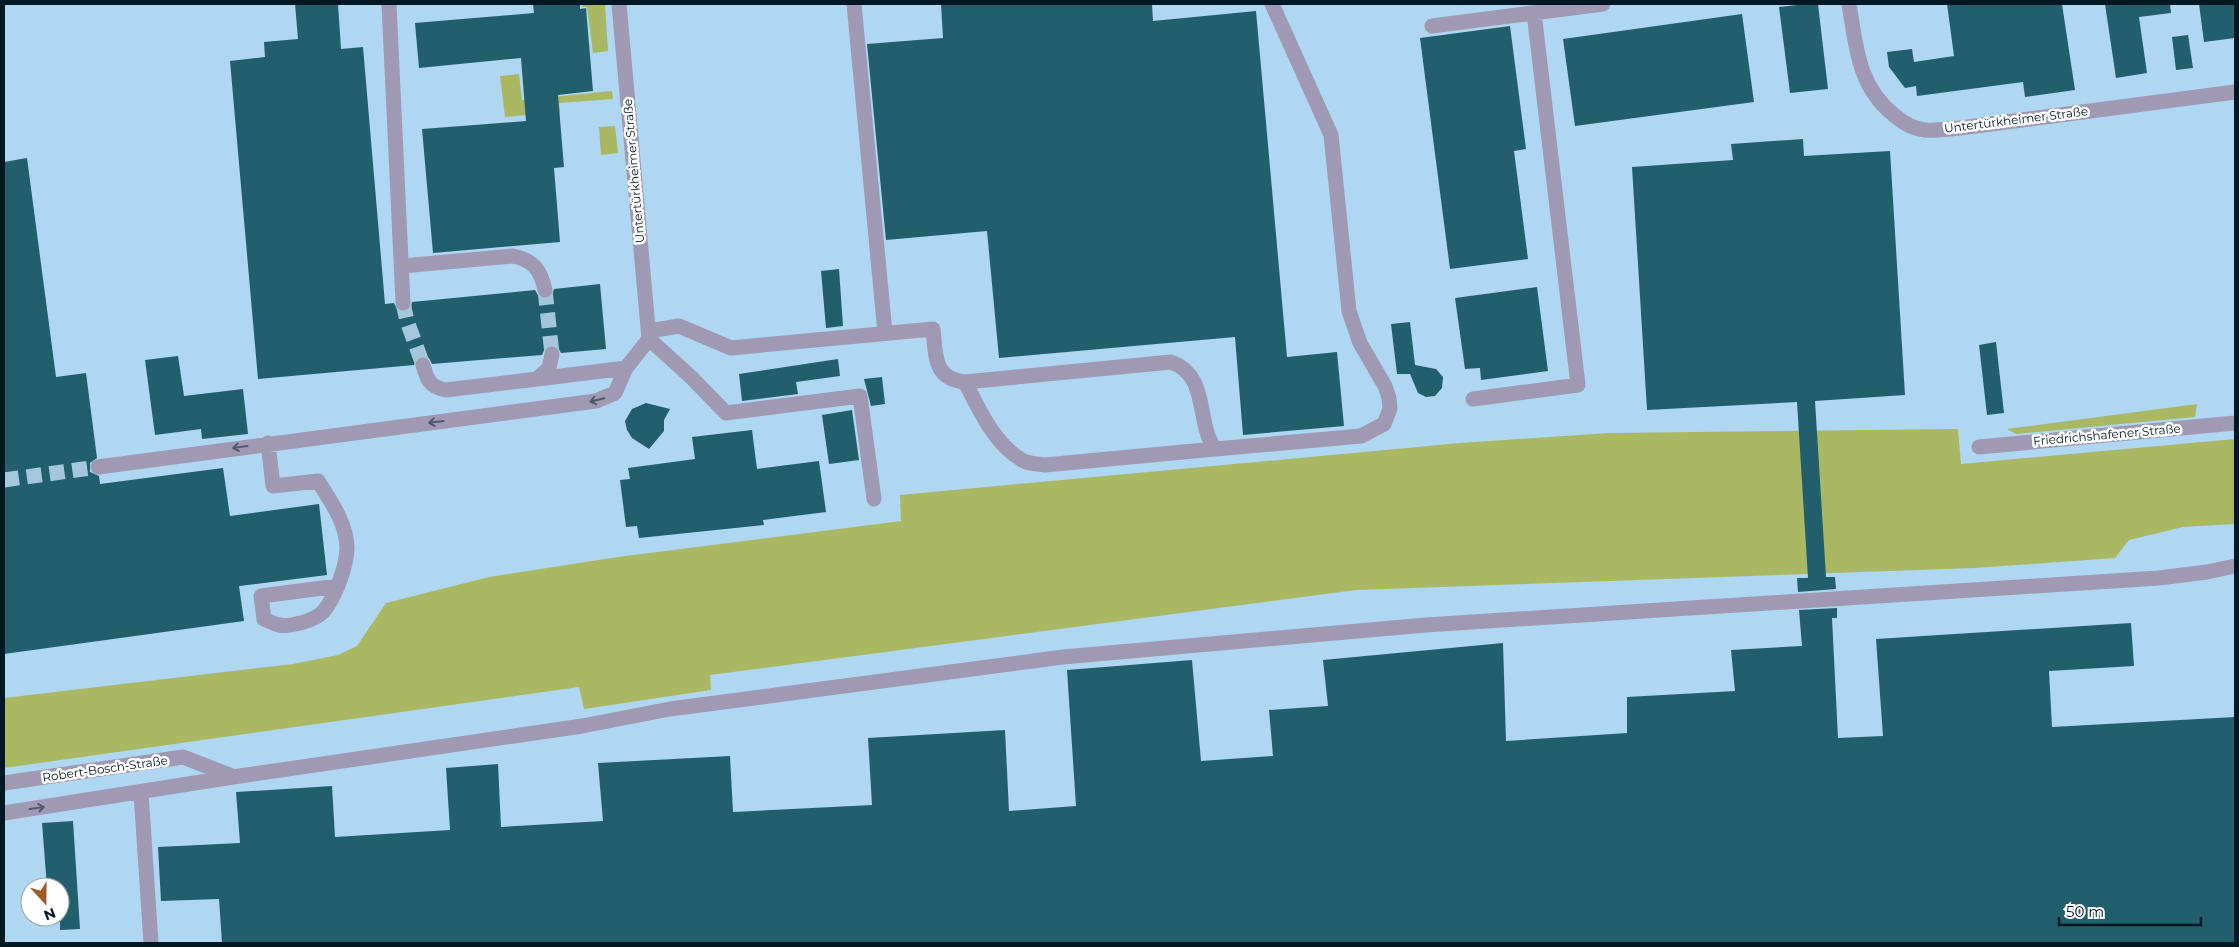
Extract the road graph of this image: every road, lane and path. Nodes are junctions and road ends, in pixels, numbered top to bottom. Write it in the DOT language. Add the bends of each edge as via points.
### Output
graph roads {
  1 [pos="388,4"];
  2 [pos="619,4"];
  3 [pos="854,4"];
  4 [pos="1272,4"];
  5 [pos="1603,4"];
  6 [pos="1849,4"];
  7 [pos="1534,12"];
  8 [pos="1432,26"];
  9 [pos="2235,92"];
  10 [pos="402,266"];
  11 [pos="544,290"];
  12 [pos="403,303"];
  13 [pos="885,333"];
  14 [pos="649,335"];
  15 [pos="552,354"];
  16 [pos="423,365"];
  17 [pos="626,368"];
  18 [pos="537,379"];
  19 [pos="966,382"];
  20 [pos="1473,399"];
  21 [pos="2235,423"];
  22 [pos="268,443"];
  23 [pos="1979,447"];
  24 [pos="1215,450"];
  25 [pos="98,467"];
  26 [pos="874,499"];
  27 [pos="2235,566"];
  28 [pos="338,586"];
  29 [pos="233,776"];
  30 [pos="4,783"];
  31 [pos="141,793"];
  32 [pos="4,813"];
  33 [pos="151,943"];
  1 -- 10 [label="street"];
  2 -- 14 [label="street, Untertürkheimer Straße"];
  3 -- 13 [label="street"];
  4 -- 24 [label="street" via="1331,135 1349,311 1360,344 1385,386 1390,409 1384,424 1361,436"];
  5 -- 7 [label="street"];
  6 -- 9 [label="street, Untertürkheimer Straße" via="1859,62 1870,91 1898,119 1925,130"];
  7 -- 8 [label="street"];
  7 -- 20 [label="street" via="1578,385"];
  10 -- 11 [label="street" via="513,256 523,258 539,269"];
  10 -- 12 [label="street"];
  13 -- 14 [label="street" via="731,348 679,326"];
  13 -- 19 [label="street" via="933,329 937,364 944,375 954,381"];
  14 -- 17 [label="street"];
  14 -- 26 [label="street" via="726,413 860,396"];
  15 -- 18 [label="street" via="549,368"];
  16 -- 18 [label="street" via="430,383 446,390"];
  17 -- 18 [label="street"];
  17 -- 22 [label="street, one-way" via="615,393 596,401"];
  19 -- 24 [label="street" via="984,419 1009,451 1023,462 1045,465"];
  19 -- 24 [label="street" via="1171,362 1191,374"];
  21 -- 23 [label="street, Friedrichshafener Straße"];
  22 -- 25 [label="street, one-way"];
  22 -- 28 [label="street" via="273,486 318,481 342,519 347,547 345,568"];
  27 -- 29 [label="street" via="2159,578 1426,626 1063,657 698,705 582,726"];
  28 -- 28 [label="street" via="261,596 264,619 280,625 303,622 322,613"];
  29 -- 30 [label="street, Robert-Bosch-Straße" via="183,758"];
  29 -- 31 [label="street"];
  32 -- 31 [label="street, one-way"];
  31 -- 33 [label="street"];
}
